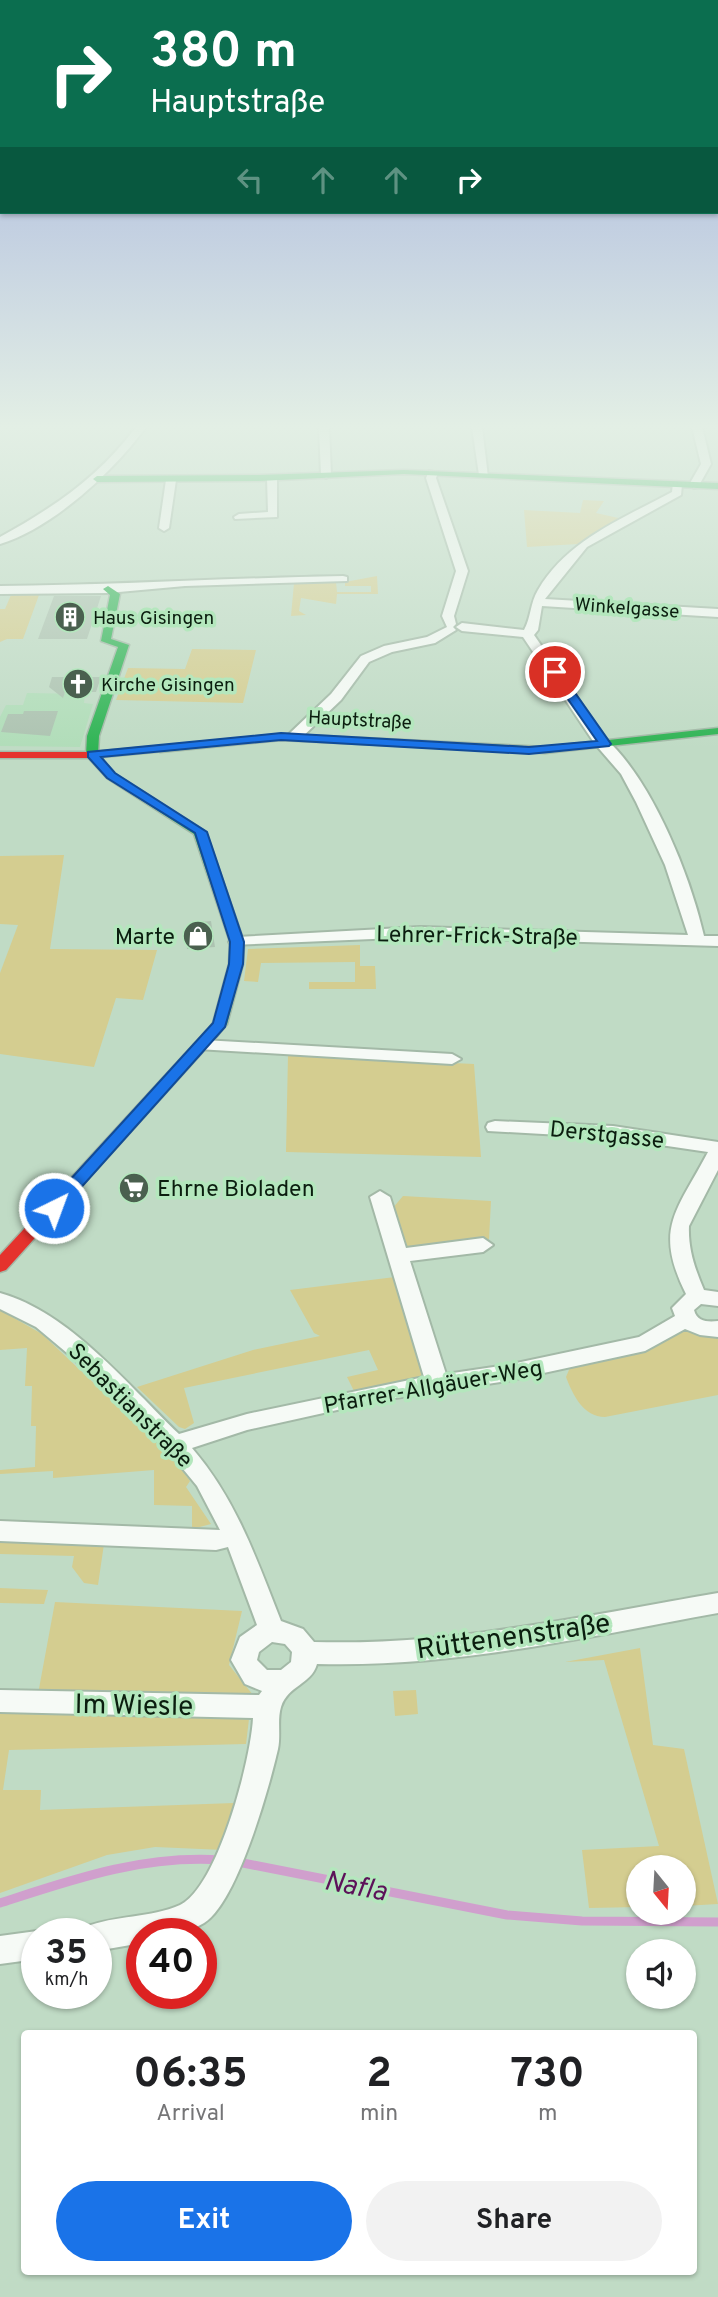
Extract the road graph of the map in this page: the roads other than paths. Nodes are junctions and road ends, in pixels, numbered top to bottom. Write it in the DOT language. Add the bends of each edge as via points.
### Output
graph roads {
  1 [pos="450,534"];
  2 [pos="603,534"];
  3 [pos="342,579"];
  4 [pos="108,589"];
  5 [pos="0,590"];
  6 [pos="537,602"];
  7 [pos="718,613"];
  8 [pos="454,627"];
  9 [pos="527,634"];
  10 [pos="718,731"];
  11 [pos="294,737"];
  12 [pos="605,744"];
  13 [pos="0,755"];
  14 [pos="93,755"];
  15 [pos="697,940"];
  16 [pos="718,941"];
  17 [pos="237,942"];
  18 [pos="203,1045"];
  19 [pos="452,1059"];
  20 [pos="495,1126"];
  21 [pos="718,1149"];
  22 [pos="380,1197"];
  23 [pos="483,1245"];
  24 [pos="399,1256"];
  25 [pos="0,1266"];
  26 [pos="707,1297"];
  27 [pos="0,1300"];
  28 [pos="686,1319"];
  29 [pos="718,1329"];
  30 [pos="437,1382"];
  31 [pos="177,1446"];
  32 [pos="0,1531"];
  33 [pos="236,1536"];
  34 [pos="718,1602"];
  35 [pos="272,1631"];
  36 [pos="306,1653"];
  37 [pos="280,1682"];
  38 [pos="0,1701"];
  39 [pos="267,1707"];
  40 [pos="112,1935"];
  41 [pos="21,1947"];
  42 [pos="0,1950"];
  1 -- 8 [label="street" via="462,571 448,616"];
  2 -- 6 [label="street" via="583,545"];
  3 -- 4 [label="street"];
  4 -- 5 [label="street"];
  4 -- 14 [label="street" via="115,594 106,641 124,645 93,736"];
  6 -- 7 [label="street, Winkelgasse"];
  6 -- 9 [label="street"];
  8 -- 9 [label="street"];
  8 -- 11 [label="street" via="431,640 369,656 336,697"];
  9 -- 12 [label="street"];
  10 -- 12 [label="street, Hauptstraße"];
  11 -- 12 [label="street, Hauptstraße" via="529,750"];
  11 -- 14 [label="street, Hauptstraße"];
  12 -- 15 [label="street" via="634,780 679,882"];
  13 -- 14 [label="street, Hauptstraße"];
  14 -- 17 [label="street" via="111,776 200,832"];
  15 -- 16 [label="street, Lehrer-Frick-Straße"];
  15 -- 17 [label="street, Lehrer-Frick-Straße" via="420,932"];
  17 -- 18 [label="street" via="226,1011"];
  18 -- 19 [label="street"];
  18 -- 25 [label="street"];
  20 -- 21 [label="street, Derstgasse" via="581,1129"];
  21 -- 26 [label="street, Derstgasse" via="679,1226 678,1238 688,1279"];
  22 -- 24 [label="street"];
  23 -- 24 [label="street"];
  24 -- 30 [label="street"];
  26 -- 28 [label="street" via="683,1308"];
  27 -- 31 [label="street, Sebastianstraße" via="44,1322"];
  28 -- 29 [label="street" via="699,1328"];
  28 -- 30 [label="street, Pfarrer-Allgäuer-Weg" via="645,1343 507,1373"];
  30 -- 31 [label="street, Pfarrer-Allgäuer-Weg" via="247,1422"];
  31 -- 33 [label="street, Sebastianstraße" via="206,1480"];
  32 -- 33 [label="street" via="216,1540"];
  33 -- 35 [label="street, Sebastianstraße"];
  34 -- 36 [label="street, Rüttenenstraße" via="422,1649"];
  35 -- 36 [label="street" via="298,1638"];
  35 -- 37 [label="street" via="248,1644 244,1660 252,1675"];
  36 -- 37 [label="street" via="303,1668"];
  37 -- 39 [label="street"];
  38 -- 39 [label="street, Im Wiesle"];
  39 -- 40 [label="street" via="265,1746 240,1833 202,1907 154,1928"];
  41 -- 42 [label="street"];
}
